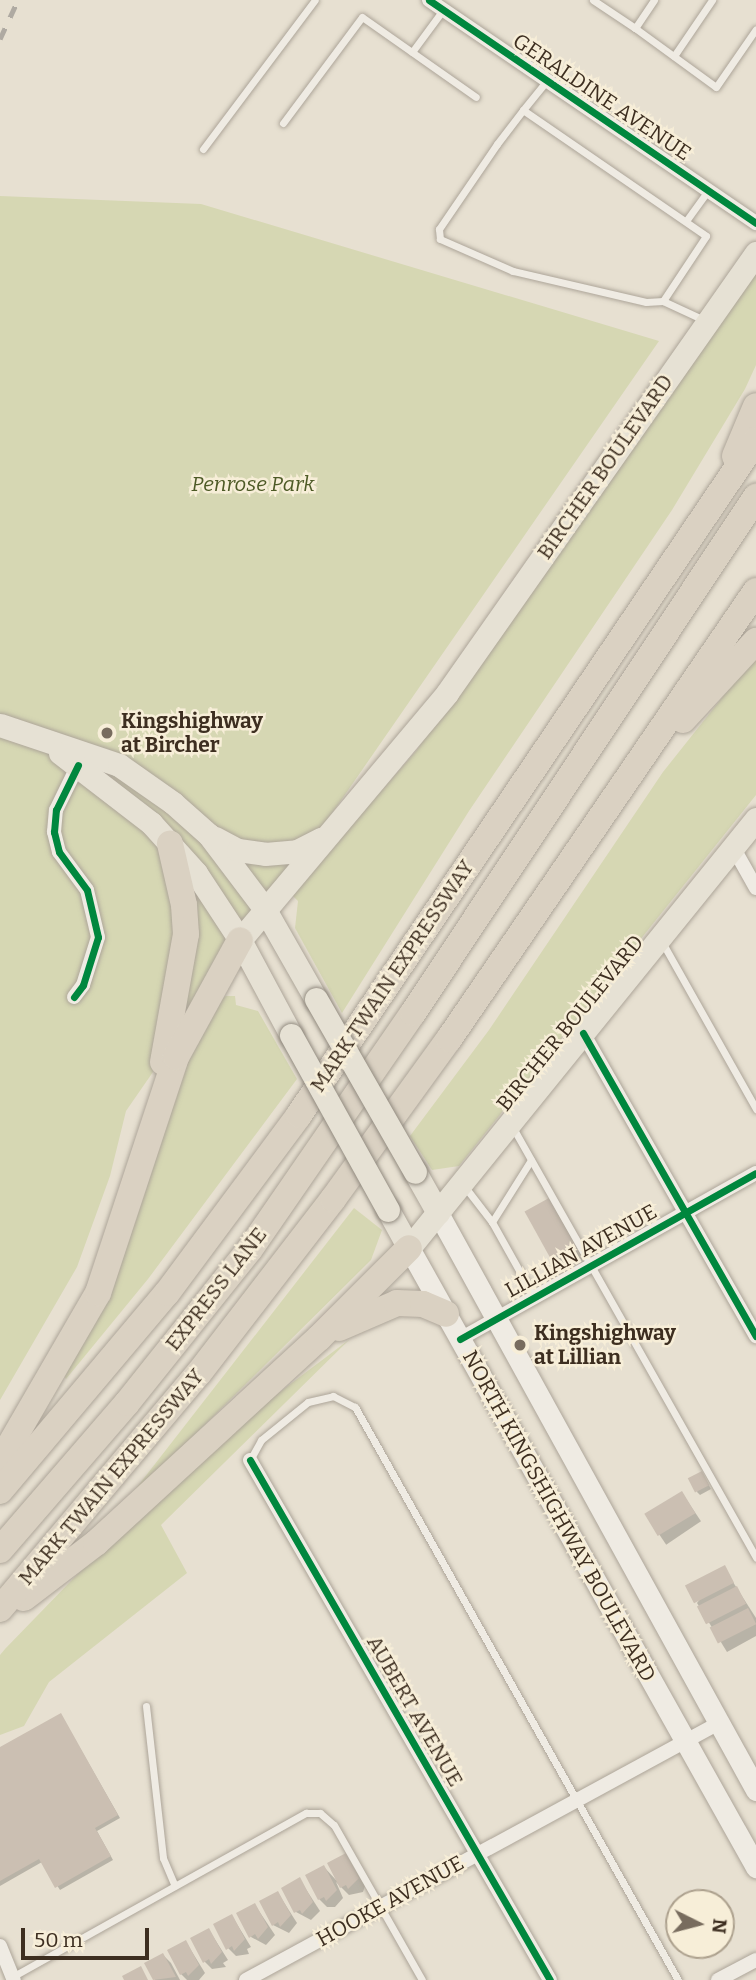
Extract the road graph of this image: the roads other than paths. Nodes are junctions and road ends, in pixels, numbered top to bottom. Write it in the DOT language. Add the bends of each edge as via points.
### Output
graph roads {
  1 [pos="315,0"];
  2 [pos="429,0"];
  3 [pos="593,0"];
  4 [pos="654,0"];
  5 [pos="712,0"];
  6 [pos="443,10"];
  7 [pos="635,28"];
  8 [pos="756,29"];
  9 [pos="412,52"];
  10 [pos="674,56"];
  11 [pos="547,80"];
  12 [pos="476,97"];
  13 [pos="523,110"];
  14 [pos="282,123"];
  15 [pos="203,149"];
  16 [pos="708,190"];
  17 [pos="686,221"];
  18 [pos="756,223"];
  19 [pos="756,253"];
  20 [pos="663,301"];
  21 [pos="706,321"];
  22 [pos="756,406"];
  23 [pos="756,440"];
  24 [pos="721,491"];
  25 [pos="756,497"];
  26 [pos="756,591"];
  27 [pos="756,641"];
  28 [pos="0,725"];
  29 [pos="37,737"];
  30 [pos="78,765"];
  31 [pos="635,768"];
  32 [pos="756,819"];
  33 [pos="209,835"];
  34 [pos="327,836"];
  35 [pos="170,844"];
  36 [pos="733,847"];
  37 [pos="756,888"];
  38 [pos="264,908"];
  39 [pos="660,938"];
  40 [pos="240,940"];
  41 [pos="74,997"];
  42 [pos="583,1033"];
  43 [pos="156,1106"];
  44 [pos="756,1109"];
  45 [pos="511,1125"];
  46 [pos="531,1160"];
  47 [pos="756,1173"];
  48 [pos="463,1183"];
  49 [pos="688,1212"];
  50 [pos="438,1213"];
  51 [pos="492,1222"];
  52 [pos="409,1248"];
  53 [pos="592,1265"];
  54 [pos="534,1297"];
  55 [pos="446,1314"];
  56 [pos="494,1320"];
  57 [pos="756,1336"];
  58 [pos="319,1338"];
  59 [pos="460,1339"];
  60 [pos="250,1460"];
  61 [pos="0,1462"];
  62 [pos="0,1491"];
  63 [pos="0,1550"];
  64 [pos="756,1558"];
  65 [pos="0,1609"];
  66 [pos="0,1616"];
  67 [pos="146,1706"];
  68 [pos="719,1723"];
  69 [pos="686,1742"];
  70 [pos="756,1790"];
  71 [pos="578,1799"];
  72 [pos="477,1853"];
  73 [pos="756,1867"];
  74 [pos="175,1886"];
  75 [pos="380,1906"];
  76 [pos="0,1946"];
  77 [pos="756,1960"];
  78 [pos="12,1979"];
  79 [pos="246,1980"];
  80 [pos="422,1980"];
  81 [pos="550,1980"];
  82 [pos="678,1980"];
  83 [pos="718,1980"];
  1 -- 15 [label="lane"];
  2 -- 6 [label="street, GERALDINE AVENUE"];
  3 -- 7 [label="lane"];
  4 -- 7 [label="lane"];
  5 -- 10 [label="lane"];
  6 -- 9 [label="lane"];
  6 -- 11 [label="street, GERALDINE AVENUE"];
  7 -- 10 [label="lane"];
  8 -- 10 [label="lane" via="716,87"];
  9 -- 12 [label="lane"];
  9 -- 14 [label="lane" via="362,17"];
  11 -- 13 [label="lane"];
  11 -- 16 [label="street, GERALDINE AVENUE"];
  13 -- 17 [label="lane"];
  13 -- 20 [label="lane" via="439,229 440,239 513,271 646,302"];
  16 -- 17 [label="lane"];
  16 -- 18 [label="street, GERALDINE AVENUE"];
  17 -- 20 [label="lane" via="706,239"];
  19 -- 21 [label="main road, BIRCHER BOULEVARD"];
  20 -- 21 [label="lane"];
  21 -- 34 [label="main road, BIRCHER BOULEVARD" via="447,693"];
  22 -- 24 [label="highway"];
  23 -- 24 [label="highway, MARK TWAIN EXPRESSWAY"];
  24 -- 62 [label="highway, MARK TWAIN EXPRESSWAY" via="263,1165 158,1303"];
  25 -- 63 [label="highway, EXPRESS LANE" via="250,1249 127,1403"];
  26 -- 31 [label="highway, MARK TWAIN EXPRESSWAY"];
  27 -- 31 [label="highway"];
  28 -- 29 [label="main road, NORTH KINGSHIGHWAY BOULEVARD"];
  29 -- 30 [label="main road, NORTH KINGSHIGHWAY BOULEVARD"];
  29 -- 33 [label="main road, NORTH KINGSHIGHWAY BOULEVARD" via="120,765"];
  30 -- 35 [label="main road, NORTH KINGSHIGHWAY BOULEVARD"];
  30 -- 41 [label="street" via="56,810 54,832 59,852 87,890 98,937 88,973"];
  31 -- 65 [label="highway, MARK TWAIN EXPRESSWAY" via="334,1199 199,1373"];
  32 -- 36 [label="main road, BIRCHER BOULEVARD"];
  33 -- 34 [label="main road" via="239,850 265,854 297,851"];
  33 -- 38 [label="main road, NORTH KINGSHIGHWAY BOULEVARD"];
  34 -- 38 [label="main road, BIRCHER BOULEVARD"];
  35 -- 40 [label="main road, NORTH KINGSHIGHWAY BOULEVARD" via="196,873"];
  35 -- 43 [label="highway" via="186,934"];
  36 -- 37 [label="street"];
  36 -- 39 [label="main road, BIRCHER BOULEVARD"];
  38 -- 40 [label="main road, BIRCHER BOULEVARD"];
  38 -- 50 [label="main road, NORTH KINGSHIGHWAY BOULEVARD, bridge"];
  39 -- 42 [label="main road, BIRCHER BOULEVARD"];
  39 -- 44 [label="lane"];
  40 -- 43 [label="highway" via="189,1028"];
  40 -- 52 [label="main road, NORTH KINGSHIGHWAY BOULEVARD, bridge"];
  42 -- 45 [label="main road, BIRCHER BOULEVARD"];
  42 -- 49 [label="street"];
  43 -- 61 [label="highway" via="98,1293"];
  45 -- 46 [label="lane"];
  45 -- 48 [label="main road, BIRCHER BOULEVARD"];
  46 -- 51 [label="lane"];
  46 -- 53 [label="lane"];
  47 -- 49 [label="street, LILLIAN AVENUE"];
  48 -- 50 [label="main road, BIRCHER BOULEVARD"];
  48 -- 51 [label="lane"];
  49 -- 53 [label="street, LILLIAN AVENUE"];
  49 -- 57 [label="street"];
  50 -- 52 [label="main road, BIRCHER BOULEVARD"];
  50 -- 56 [label="main road, NORTH KINGSHIGHWAY BOULEVARD"];
  51 -- 54 [label="lane"];
  52 -- 55 [label="main road, NORTH KINGSHIGHWAY BOULEVARD"];
  52 -- 58 [label="highway"];
  53 -- 54 [label="street, LILLIAN AVENUE"];
  53 -- 64 [label="lane"];
  54 -- 56 [label="street, LILLIAN AVENUE"];
  55 -- 58 [label="highway" via="424,1304 397,1303"];
  55 -- 59 [label="main road, NORTH KINGSHIGHWAY BOULEVARD"];
  56 -- 59 [label="street, LILLIAN AVENUE"];
  56 -- 68 [label="main road, NORTH KINGSHIGHWAY BOULEVARD"];
  58 -- 66 [label="highway" via="96,1543"];
  59 -- 69 [label="main road, NORTH KINGSHIGHWAY BOULEVARD"];
  60 -- 71 [label="lane" via="261,1440 308,1402 332,1396 355,1407"];
  60 -- 72 [label="street, AUBERT AVENUE"];
  67 -- 74 [label="lane" via="163,1858"];
  68 -- 69 [label="street, HOOKE AVENUE"];
  68 -- 70 [label="main road, NORTH KINGSHIGHWAY BOULEVARD"];
  69 -- 71 [label="street, HOOKE AVENUE"];
  69 -- 73 [label="main road, NORTH KINGSHIGHWAY BOULEVARD"];
  71 -- 72 [label="street, HOOKE AVENUE"];
  71 -- 82 [label="lane"];
  72 -- 75 [label="street, HOOKE AVENUE"];
  72 -- 81 [label="street, AUBERT AVENUE"];
  74 -- 75 [label="lane" via="306,1813 320,1813 334,1825"];
  74 -- 78 [label="lane"];
  75 -- 79 [label="street, HOOKE AVENUE"];
  75 -- 80 [label="lane"];
  76 -- 78 [label="street"];
  77 -- 83 [label="street"];
}
